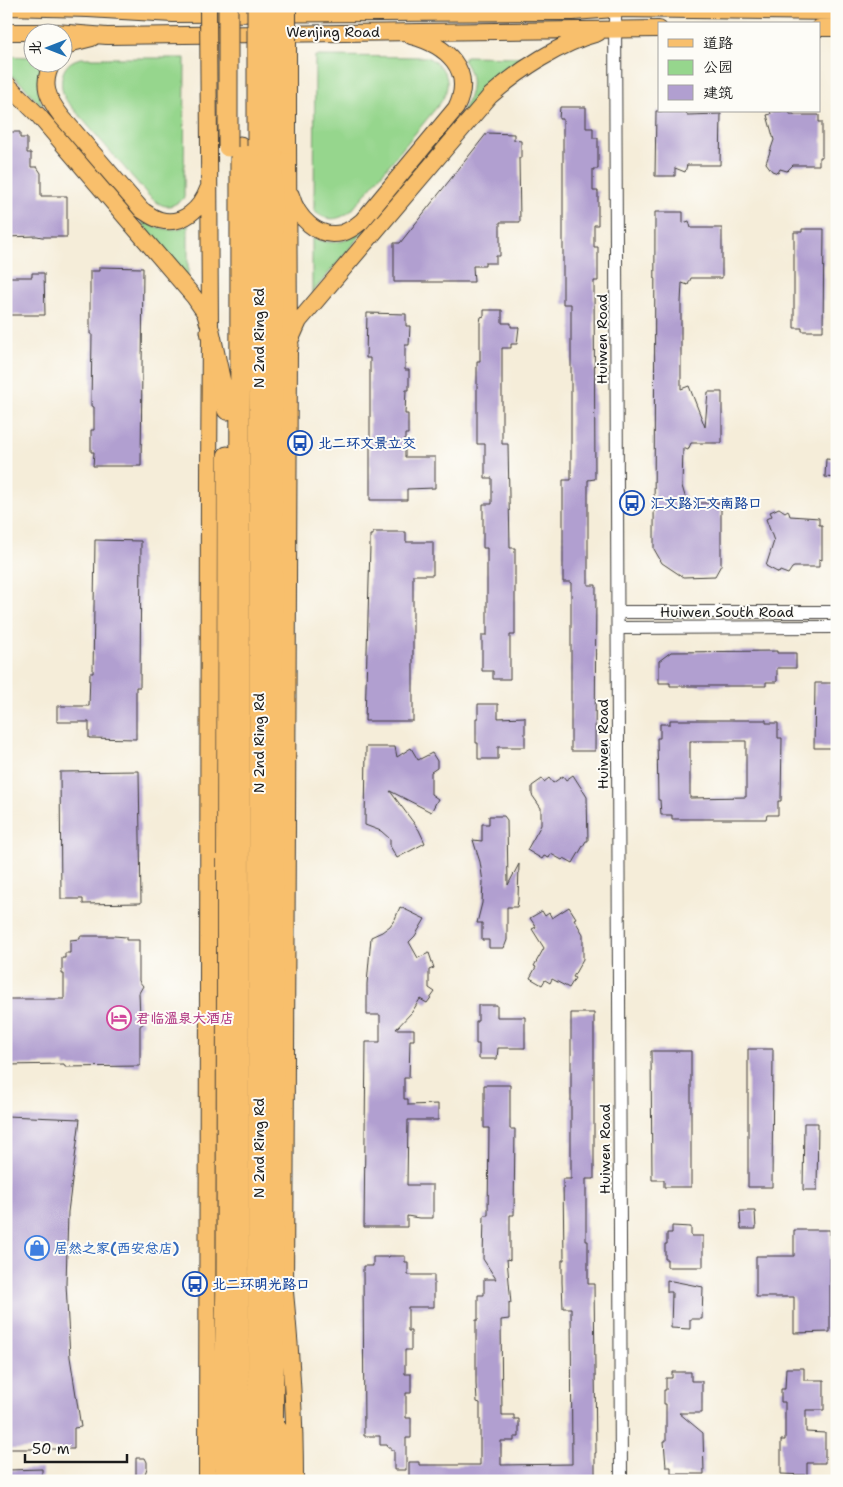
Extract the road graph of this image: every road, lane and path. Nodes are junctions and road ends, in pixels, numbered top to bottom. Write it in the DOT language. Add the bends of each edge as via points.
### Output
graph roads {
  1 [pos="126,6"];
  2 [pos="208,6"];
  3 [pos="228,6"];
  4 [pos="240,6"];
  5 [pos="258,6"];
  6 [pos="273,6"];
  7 [pos="288,6"];
  8 [pos="360,6"];
  9 [pos="418,6"];
  10 [pos="6,7"];
  11 [pos="90,8"];
  12 [pos="585,8"];
  13 [pos="615,8"];
  14 [pos="837,12"];
  15 [pos="384,13"];
  16 [pos="820,28"];
  17 [pos="837,28"];
  18 [pos="614,29"];
  19 [pos="658,29"];
  20 [pos="6,32"];
  21 [pos="378,32"];
  22 [pos="107,36"];
  23 [pos="72,43"];
  24 [pos="48,72"];
  25 [pos="6,82"];
  26 [pos="257,146"];
  27 [pos="287,174"];
  28 [pos="209,182"];
  29 [pos="210,331"];
  30 [pos="288,345"];
  31 [pos="272,404"];
  32 [pos="227,410"];
  33 [pos="618,612"];
  34 [pos="837,612"];
  35 [pos="837,627"];
  36 [pos="618,628"];
  37 [pos="273,715"];
  38 [pos="259,799"];
  39 [pos="240,894"];
  40 [pos="226,951"];
  41 [pos="226,996"];
  42 [pos="240,1054"];
  43 [pos="259,1057"];
  44 [pos="273,1124"];
  45 [pos="274,1360"];
  46 [pos="223,1427"];
  47 [pos="207,1481"];
  48 [pos="216,1481"];
  49 [pos="225,1481"];
  50 [pos="238,1481"];
  51 [pos="258,1481"];
  52 [pos="273,1481"];
  53 [pos="294,1481"];
  54 [pos="621,1481"];
  1 -- 11 [label="main road"];
  2 -- 28 [label="main road, bridge"];
  3 -- 26 [label="highway, bridge"];
  4 -- 26 [label="highway, N 2nd Ring Rd"];
  5 -- 26 [label="highway, N 2nd Ring Rd, bridge"];
  6 -- 26 [label="highway, bridge"];
  7 -- 26 [label="main road, bridge"];
  8 -- 15 [label="main road"];
  9 -- 15 [label="main road"];
  10 -- 11 [label="main road, Wenjing Road"];
  11 -- 15 [label="main road, Wenjing Road" via="173,14"];
  12 -- 13 [label="main road, Wenjing Road"];
  12 -- 15 [label="main road, Wenjing Road"];
  13 -- 14 [label="main road, Wenjing Road"];
  13 -- 18 [label="street, Huiwen Road"];
  16 -- 17 [label="main road"];
  18 -- 19 [label="main road, Wenjing Road"];
  18 -- 21 [label="main road, Wenjing Road"];
  18 -- 30 [label="main road" via="592,34 555,51 511,78 490,96 299,321"];
  18 -- 33 [label="street, Huiwen Road"];
  20 -- 22 [label="main road, Wenjing Road"];
  21 -- 22 [label="main road, Wenjing Road"];
  21 -- 27 [label="main road" via="403,34 433,43 443,50 459,69 463,88 456,108 362,221 343,233 316,230 304,220 292,200"];
  22 -- 23 [label="main road"];
  24 -- 28 [label="main road" via="46,84 50,100 142,210 159,220 182,219 201,203"];
  25 -- 29 [label="main road" via="194,298"];
  26 -- 27 [label="main road"];
  26 -- 31 [label="highway"];
  26 -- 32 [label="highway"];
  26 -- 38 [label="highway, N 2nd Ring Rd"];
  26 -- 39 [label="highway, N 2nd Ring Rd"];
  27 -- 30 [label="main road"];
  28 -- 29 [label="main road"];
  29 -- 32 [label="highway"];
  29 -- 47 [label="main road"];
  30 -- 31 [label="highway"];
  30 -- 53 [label="main road" via="285,1292 293,1383"];
  31 -- 37 [label="highway"];
  32 -- 40 [label="highway"];
  33 -- 34 [label="street, Huiwen South Road"];
  33 -- 36 [label="street, Huiwen Road"];
  35 -- 36 [label="street, Huiwen South Road"];
  36 -- 54 [label="street, Huiwen Road"];
  37 -- 38 [label="highway"];
  37 -- 44 [label="highway"];
  38 -- 43 [label="highway, N 2nd Ring Rd"];
  39 -- 40 [label="highway"];
  39 -- 42 [label="highway, N 2nd Ring Rd"];
  40 -- 41 [label="highway"];
  41 -- 42 [label="highway"];
  41 -- 46 [label="highway"];
  42 -- 50 [label="highway, N 2nd Ring Rd"];
  43 -- 44 [label="highway"];
  43 -- 51 [label="highway, N 2nd Ring Rd"];
  44 -- 45 [label="highway"];
  45 -- 52 [label="highway"];
  45 -- 53 [label="highway" via="278,1428"];
  46 -- 48 [label="highway"];
  46 -- 49 [label="highway"];
}
